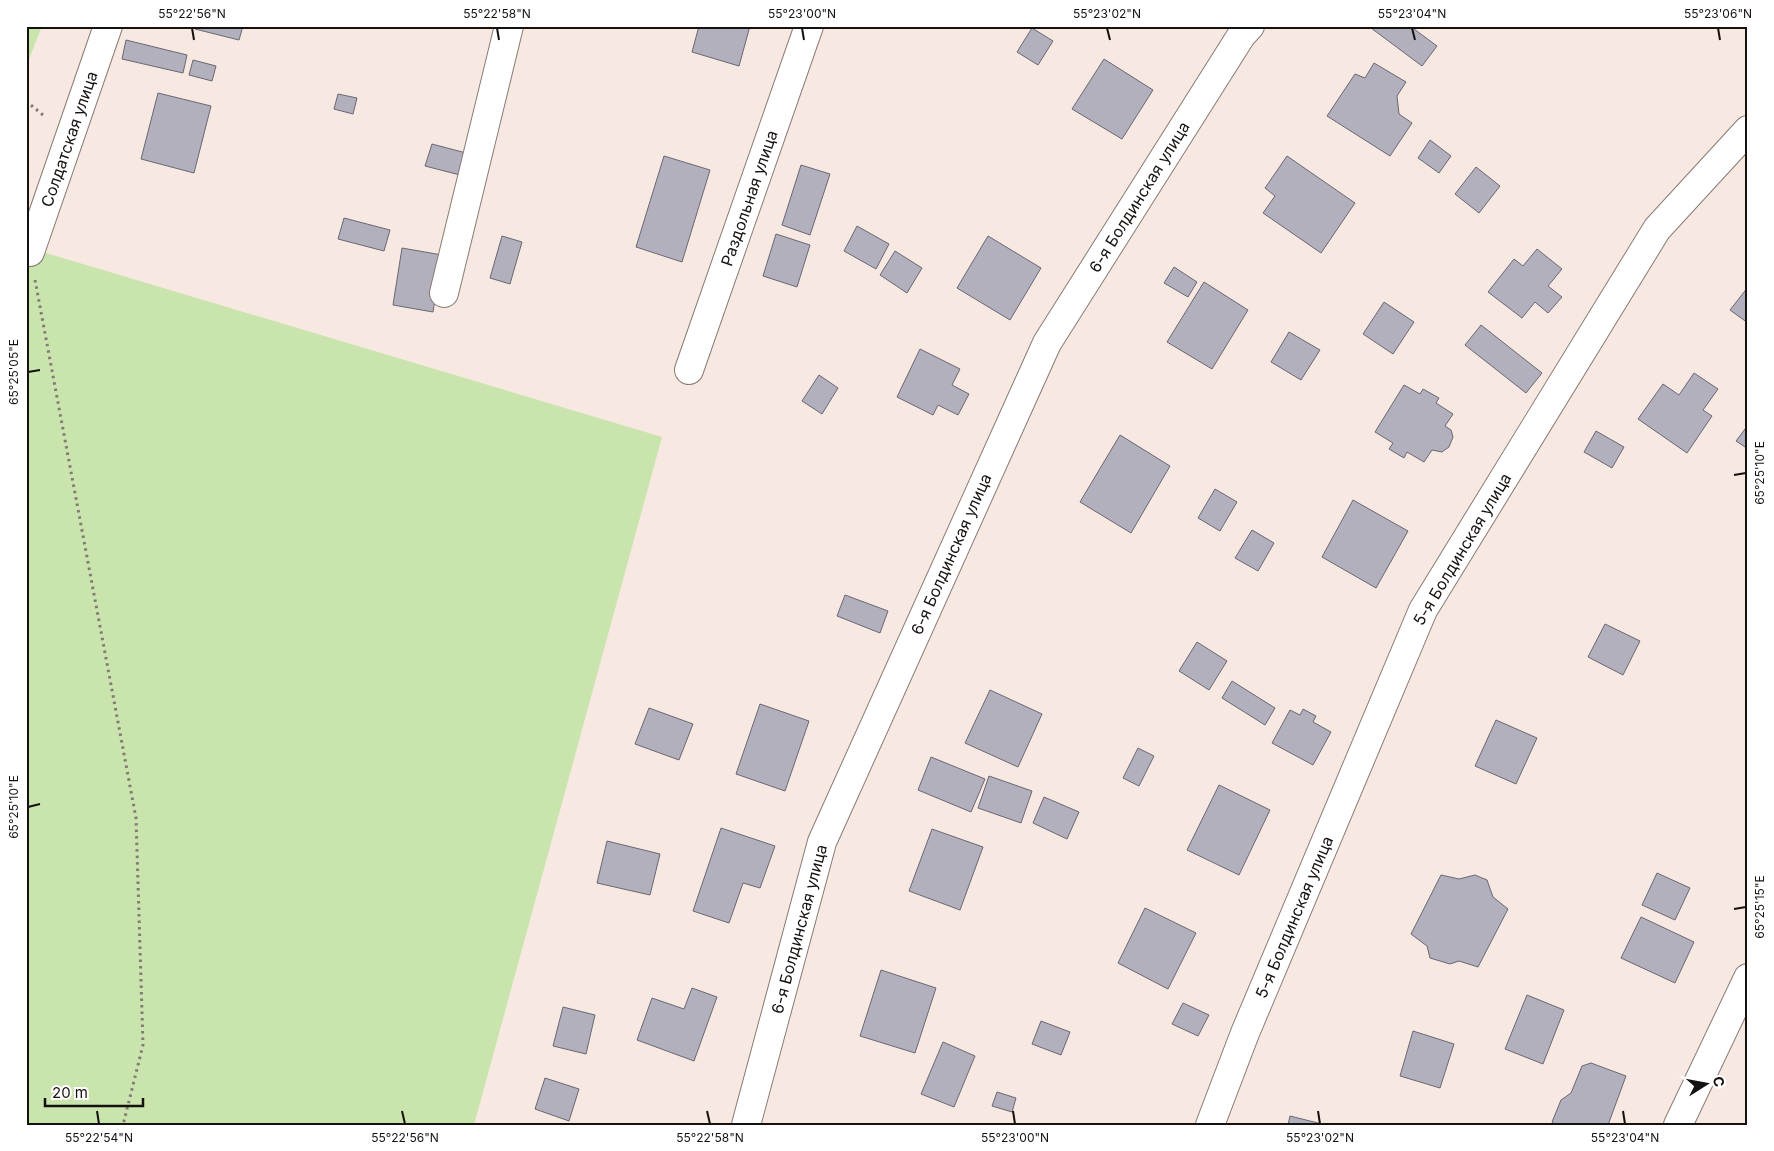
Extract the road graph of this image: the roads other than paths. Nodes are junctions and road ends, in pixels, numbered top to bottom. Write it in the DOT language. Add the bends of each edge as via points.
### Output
graph roads {
  1 [pos="108,26"];
  2 [pos="509,26"];
  3 [pos="808,26"];
  4 [pos="1250,26"];
  5 [pos="1748,130"];
  6 [pos="30,252"];
  7 [pos="444,293"];
  8 [pos="689,370"];
  9 [pos="1748,978"];
  10 [pos="746,1125"];
  11 [pos="1210,1125"];
  12 [pos="1678,1125"];
  1 -- 6 [label="street, Солдатская улица"];
  2 -- 7 [label="street"];
  3 -- 8 [label="street, Раздольная улица"];
  4 -- 10 [label="street, 6-я Болдинская улица" via="1046,342 822,842"];
  5 -- 11 [label="street, 5-я Болдинская улица" via="1657,228 1423,610 1245,1033"];
  9 -- 12 [label="street"];
}
